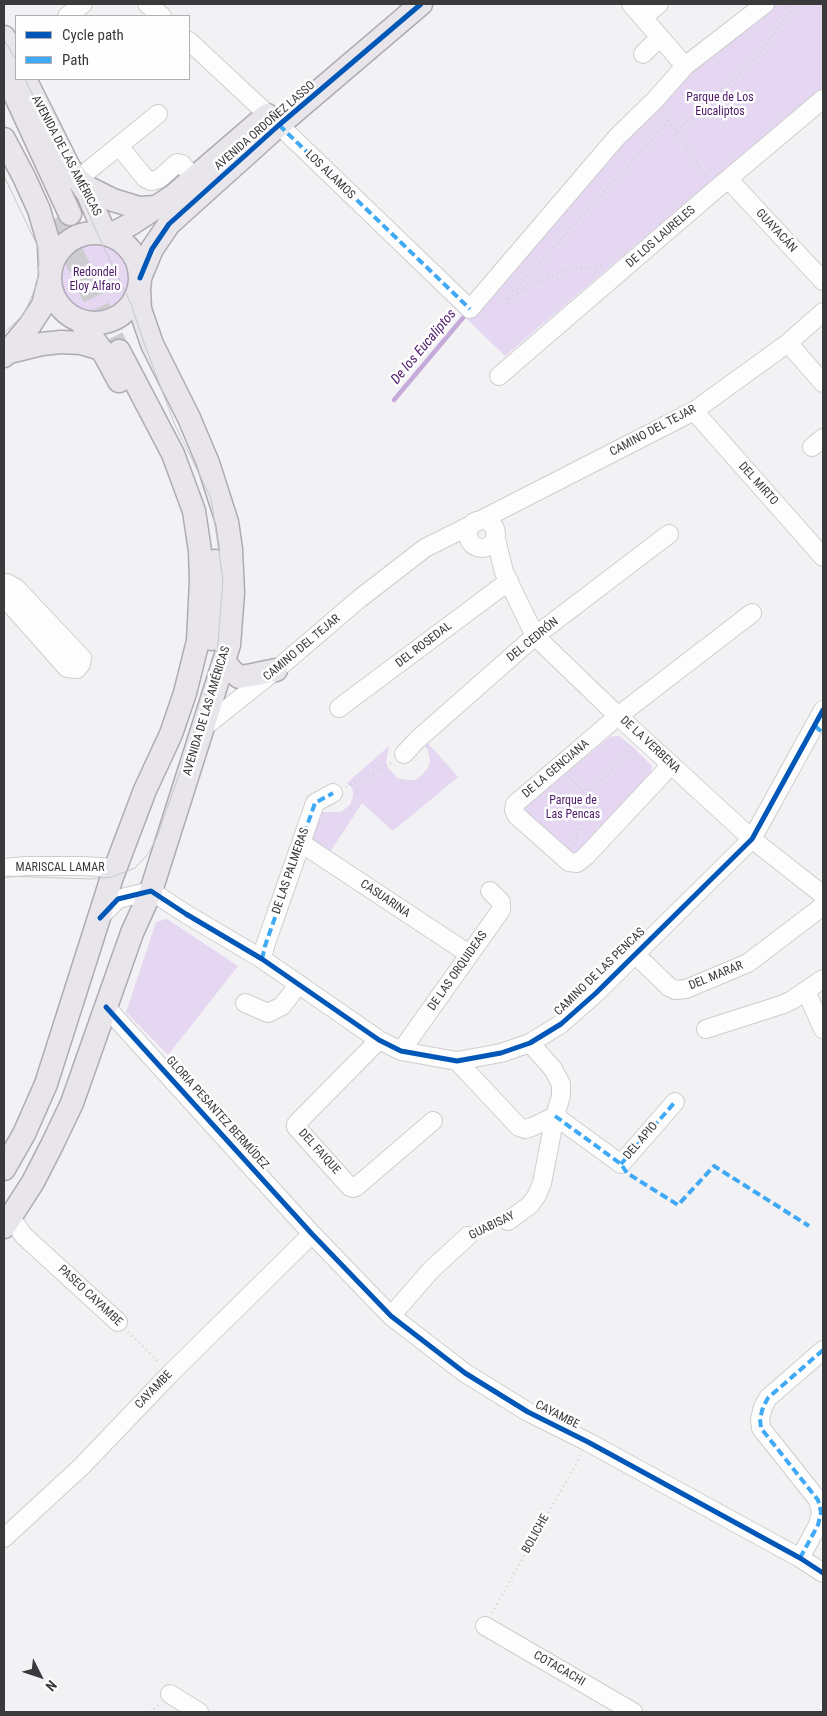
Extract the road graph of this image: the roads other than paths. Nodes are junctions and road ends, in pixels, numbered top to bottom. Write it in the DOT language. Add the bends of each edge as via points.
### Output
graph roads {
  1 [pos="83,4"];
  2 [pos="397,4"];
  3 [pos="421,4"];
  4 [pos="659,4"];
  5 [pos="765,4"];
  6 [pos="637,10"];
  7 [pos="68,15"];
  8 [pos="660,37"];
  9 [pos="190,43"];
  10 [pos="643,54"];
  11 [pos="11,56"];
  12 [pos="685,66"];
  13 [pos="15,68"];
  14 [pos="19,80"];
  15 [pos="26,80"];
  16 [pos="823,99"];
  17 [pos="4,109"];
  18 [pos="158,114"];
  19 [pos="273,120"];
  20 [pos="4,139"];
  21 [pos="119,146"];
  22 [pos="73,173"];
  23 [pos="199,184"];
  24 [pos="722,185"];
  25 [pos="156,207"];
  26 [pos="107,235"];
  27 [pos="50,275"];
  28 [pos="823,282"];
  29 [pos="139,283"];
  30 [pos="823,312"];
  31 [pos="80,321"];
  32 [pos="788,344"];
  33 [pos="118,348"];
  34 [pos="6,354"];
  35 [pos="499,376"];
  36 [pos="823,383"];
  37 [pos="694,411"];
  38 [pos="521,499"];
  39 [pos="475,523"];
  40 [pos="495,533"];
  41 [pos="669,534"];
  42 [pos="476,547"];
  43 [pos="424,548"];
  44 [pos="823,557"];
  45 [pos="506,576"];
  46 [pos="4,583"];
  47 [pos="4,597"];
  48 [pos="752,613"];
  49 [pos="534,636"];
  50 [pos="224,661"];
  51 [pos="276,670"];
  52 [pos="339,708"];
  53 [pos="823,710"];
  54 [pos="618,716"];
  55 [pos="203,728"];
  56 [pos="819,730"];
  57 [pos="404,754"];
  58 [pos="671,764"];
  59 [pos="333,793"];
  60 [pos="752,839"];
  61 [pos="301,843"];
  62 [pos="4,868"];
  63 [pos="116,868"];
  64 [pos="490,891"];
  65 [pos="144,893"];
  66 [pos="823,895"];
  67 [pos="823,906"];
  68 [pos="100,918"];
  69 [pos="634,953"];
  70 [pos="469,954"];
  71 [pos="262,959"];
  72 [pos="823,979"];
  73 [pos="299,984"];
  74 [pos="806,991"];
  75 [pos="246,1003"];
  76 [pos="106,1006"];
  77 [pos="706,1029"];
  78 [pos="823,1029"];
  79 [pos="380,1040"];
  80 [pos="530,1043"];
  81 [pos="401,1051"];
  82 [pos="457,1061"];
  83 [pos="675,1102"];
  84 [pos="555,1116"];
  85 [pos="433,1122"];
  86 [pos="4,1169"];
  87 [pos="508,1221"];
  88 [pos="7,1223"];
  89 [pos="312,1234"];
  90 [pos="468,1236"];
  91 [pos="391,1316"];
  92 [pos="118,1322"];
  93 [pos="823,1350"];
  94 [pos="4,1538"];
  95 [pos="800,1558"];
  96 [pos="823,1573"];
  97 [pos="485,1626"];
  98 [pos="170,1694"];
  99 [pos="199,1712"];
  100 [pos="633,1712"];
  1 -- 7 [label="street"];
  2 -- 19 [label="main road, AVENIDA ORDOÑEZ LASSO"];
  3 -- 19 [label="main road, AVENIDA ORDOÑEZ LASSO"];
  4 -- 6 [label="street"];
  5 -- 12 [label="street"];
  6 -- 8 [label="street"];
  8 -- 10 [label="street"];
  8 -- 12 [label="street"];
  9 -- 19 [label="street, LOS ALAMOS"];
  11 -- 13 [label="main road, AVENIDA DE LAS AMÉRICAS"];
  12 -- 19 [label="street, LOS ALAMOS" via="617,138 470,309"];
  14 -- 17 [label="main road, AVENIDA DE LAS AMÉRICAS" via="63,216"];
  15 -- 22 [label="main road, AVENIDA DE LAS AMÉRICAS"];
  16 -- 24 [label="street, DE LOS LAURELES"];
  18 -- 21 [label="street"];
  19 -- 23 [label="main road, AVENIDA ORDOÑEZ LASSO"];
  20 -- 27 [label="main road" via="39,210 49,244"];
  21 -- 22 [label="street"];
  21 -- 23 [label="street" via="145,178 159,179 177,162"];
  22 -- 25 [label="main road" via="87,187 113,200 139,208"];
  22 -- 26 [label="main road, AVENIDA DE LAS AMÉRICAS" via="88,194"];
  23 -- 25 [label="main road, AVENIDA ORDOÑEZ LASSO"];
  23 -- 29 [label="main road, AVENIDA ORDOÑEZ LASSO" via="152,249"];
  24 -- 28 [label="street, GUAYACÁN"];
  24 -- 35 [label="street, DE LOS LAURELES"];
  25 -- 26 [label="main road, AVENIDA ORDOÑEZ LASSO"];
  26 -- 27 [label="main road" via="78,236 70,241 57,253"];
  26 -- 29 [label="main road" via="132,252 139,268"];
  27 -- 31 [label="main road" via="52,294 58,305"];
  27 -- 34 [label="main road" via="43,305"];
  29 -- 31 [label="main road" via="129,308 114,320 98,324"];
  29 -- 50 [label="main road, AVENIDA DE LAS AMÉRICAS" via="140,309 152,344 208,463 227,522 234,593 229,645"];
  30 -- 32 [label="street, CAMINO DEL TEJAR"];
  31 -- 33 [label="main road, AVENIDA DE LAS AMÉRICAS"];
  31 -- 34 [label="main road"];
  32 -- 36 [label="street"];
  32 -- 37 [label="street, CAMINO DEL TEJAR"];
  33 -- 34 [label="main road" via="61,342"];
  33 -- 63 [label="main road, AVENIDA DE LAS AMÉRICAS" via="173,454 194,511 201,581 198,641 185,693"];
  33 -- 65 [label="main road, AVENIDA DE LAS AMÉRICAS" via="183,451 206,503 215,562 212,638 196,710 148,854 148,887"];
  37 -- 38 [label="street, CAMINO DEL TEJAR"];
  37 -- 44 [label="street, DEL MIRTO"];
  38 -- 39 [label="street, CAMINO DEL TEJAR"];
  38 -- 40 [label="street, CAMINO DEL TEJAR"];
  39 -- 40 [label="street" via="481,520 490,523"];
  39 -- 42 [label="street" via="468,531 468,539"];
  39 -- 43 [label="street, CAMINO DEL TEJAR"];
  40 -- 42 [label="street" via="489,546"];
  40 -- 45 [label="street, DE LA VERBENA"];
  41 -- 49 [label="street, DEL CEDRÓN"];
  42 -- 43 [label="street"];
  42 -- 45 [label="street, DE LA VERBENA"];
  43 -- 51 [label="street, CAMINO DEL TEJAR"];
  45 -- 49 [label="street, DE LA VERBENA"];
  45 -- 52 [label="street, DEL ROSEDAL"];
  46 -- 47 [label="street" via="16,588 82,658 77,669 67,668"];
  48 -- 54 [label="street, DE LA GENCIANA"];
  49 -- 54 [label="street, DE LA VERBENA"];
  49 -- 57 [label="street, DEL CEDRÓN"];
  50 -- 51 [label="main road" via="239,676"];
  50 -- 55 [label="main road, AVENIDA DE LAS AMÉRICAS"];
  51 -- 55 [label="street, CAMINO DEL TEJAR"];
  53 -- 56 [label="street, CAMINO DE LAS PENCAS"];
  54 -- 58 [label="street, DE LA VERBENA"];
  54 -- 58 [label="street, DE LA GENCIANA" via="515,804 518,816 569,862 577,863"];
  55 -- 65 [label="main road, AVENIDA DE LAS AMÉRICAS"];
  56 -- 60 [label="street, CAMINO DE LAS PENCAS"];
  58 -- 60 [label="street, DE LA VERBENA"];
  59 -- 61 [label="street, DE LAS PALMERAS" via="315,803"];
  60 -- 66 [label="street, DE LA VERBENA"];
  60 -- 69 [label="street, CAMINO DE LAS PENCAS"];
  61 -- 70 [label="street, CASUARINA"];
  61 -- 71 [label="street, DE LAS PALMERAS"];
  62 -- 63 [label="street, MARISCAL LAMAR"];
  63 -- 68 [label="main road, AVENIDA DE LAS AMÉRICAS"];
  64 -- 70 [label="street, DE LAS ORQUIDEAS" via="501,902 502,910"];
  65 -- 68 [label="street" via="118,899"];
  65 -- 71 [label="street, CAMINO DE LAS PENCAS"];
  65 -- 76 [label="main road, AVENIDA DE LAS AMÉRICAS"];
  67 -- 69 [label="street, DEL MARAR" via="748,963 686,989 669,987"];
  68 -- 86 [label="main road, AVENIDA DE LAS AMÉRICAS" via="46,1084"];
  69 -- 80 [label="street, CAMINO DE LAS PENCAS" via="561,1024"];
  70 -- 81 [label="street, DE LAS ORQUIDEAS"];
  71 -- 73 [label="street, CAMINO DE LAS PENCAS"];
  72 -- 74 [label="street"];
  73 -- 75 [label="street" via="282,1006 268,1013"];
  73 -- 79 [label="street, CAMINO DE LAS PENCAS"];
  74 -- 77 [label="street" via="784,1004"];
  74 -- 78 [label="street"];
  76 -- 88 [label="main road, AVENIDA DE LAS AMÉRICAS" via="68,1111 33,1182"];
  76 -- 89 [label="street, GLORIA PESANTEZ BERMÚDEZ"];
  79 -- 81 [label="street, CAMINO DE LAS PENCAS"];
  79 -- 85 [label="street, DEL FAIQUE" via="296,1127 353,1188"];
  80 -- 82 [label="street, CAMINO DE LAS PENCAS" via="501,1054"];
  80 -- 84 [label="street, GUABISAY" via="553,1069 561,1084"];
  81 -- 82 [label="street, CAMINO DE LAS PENCAS"];
  82 -- 84 [label="street" via="519,1127 532,1127"];
  83 -- 84 [label="street, DEL APIO" via="621,1164"];
  84 -- 87 [label="street, GUABISAY" via="540,1189 530,1205"];
  88 -- 92 [label="street, PASEO CAYAMBE"];
  89 -- 91 [label="street, CAYAMBE"];
  89 -- 94 [label="street, CAYAMBE" via="171,1372 80,1467"];
  90 -- 91 [label="street, GUABISAY" via="431,1270"];
  91 -- 95 [label="street, CAYAMBE" via="464,1373 528,1412"];
  93 -- 95 [label="street" via="768,1398 760,1419 761,1428 818,1500 821,1512 818,1525"];
  95 -- 96 [label="street, CAYAMBE"];
  97 -- 100 [label="street, COTACACHI"];
  98 -- 99 [label="street"];
}
